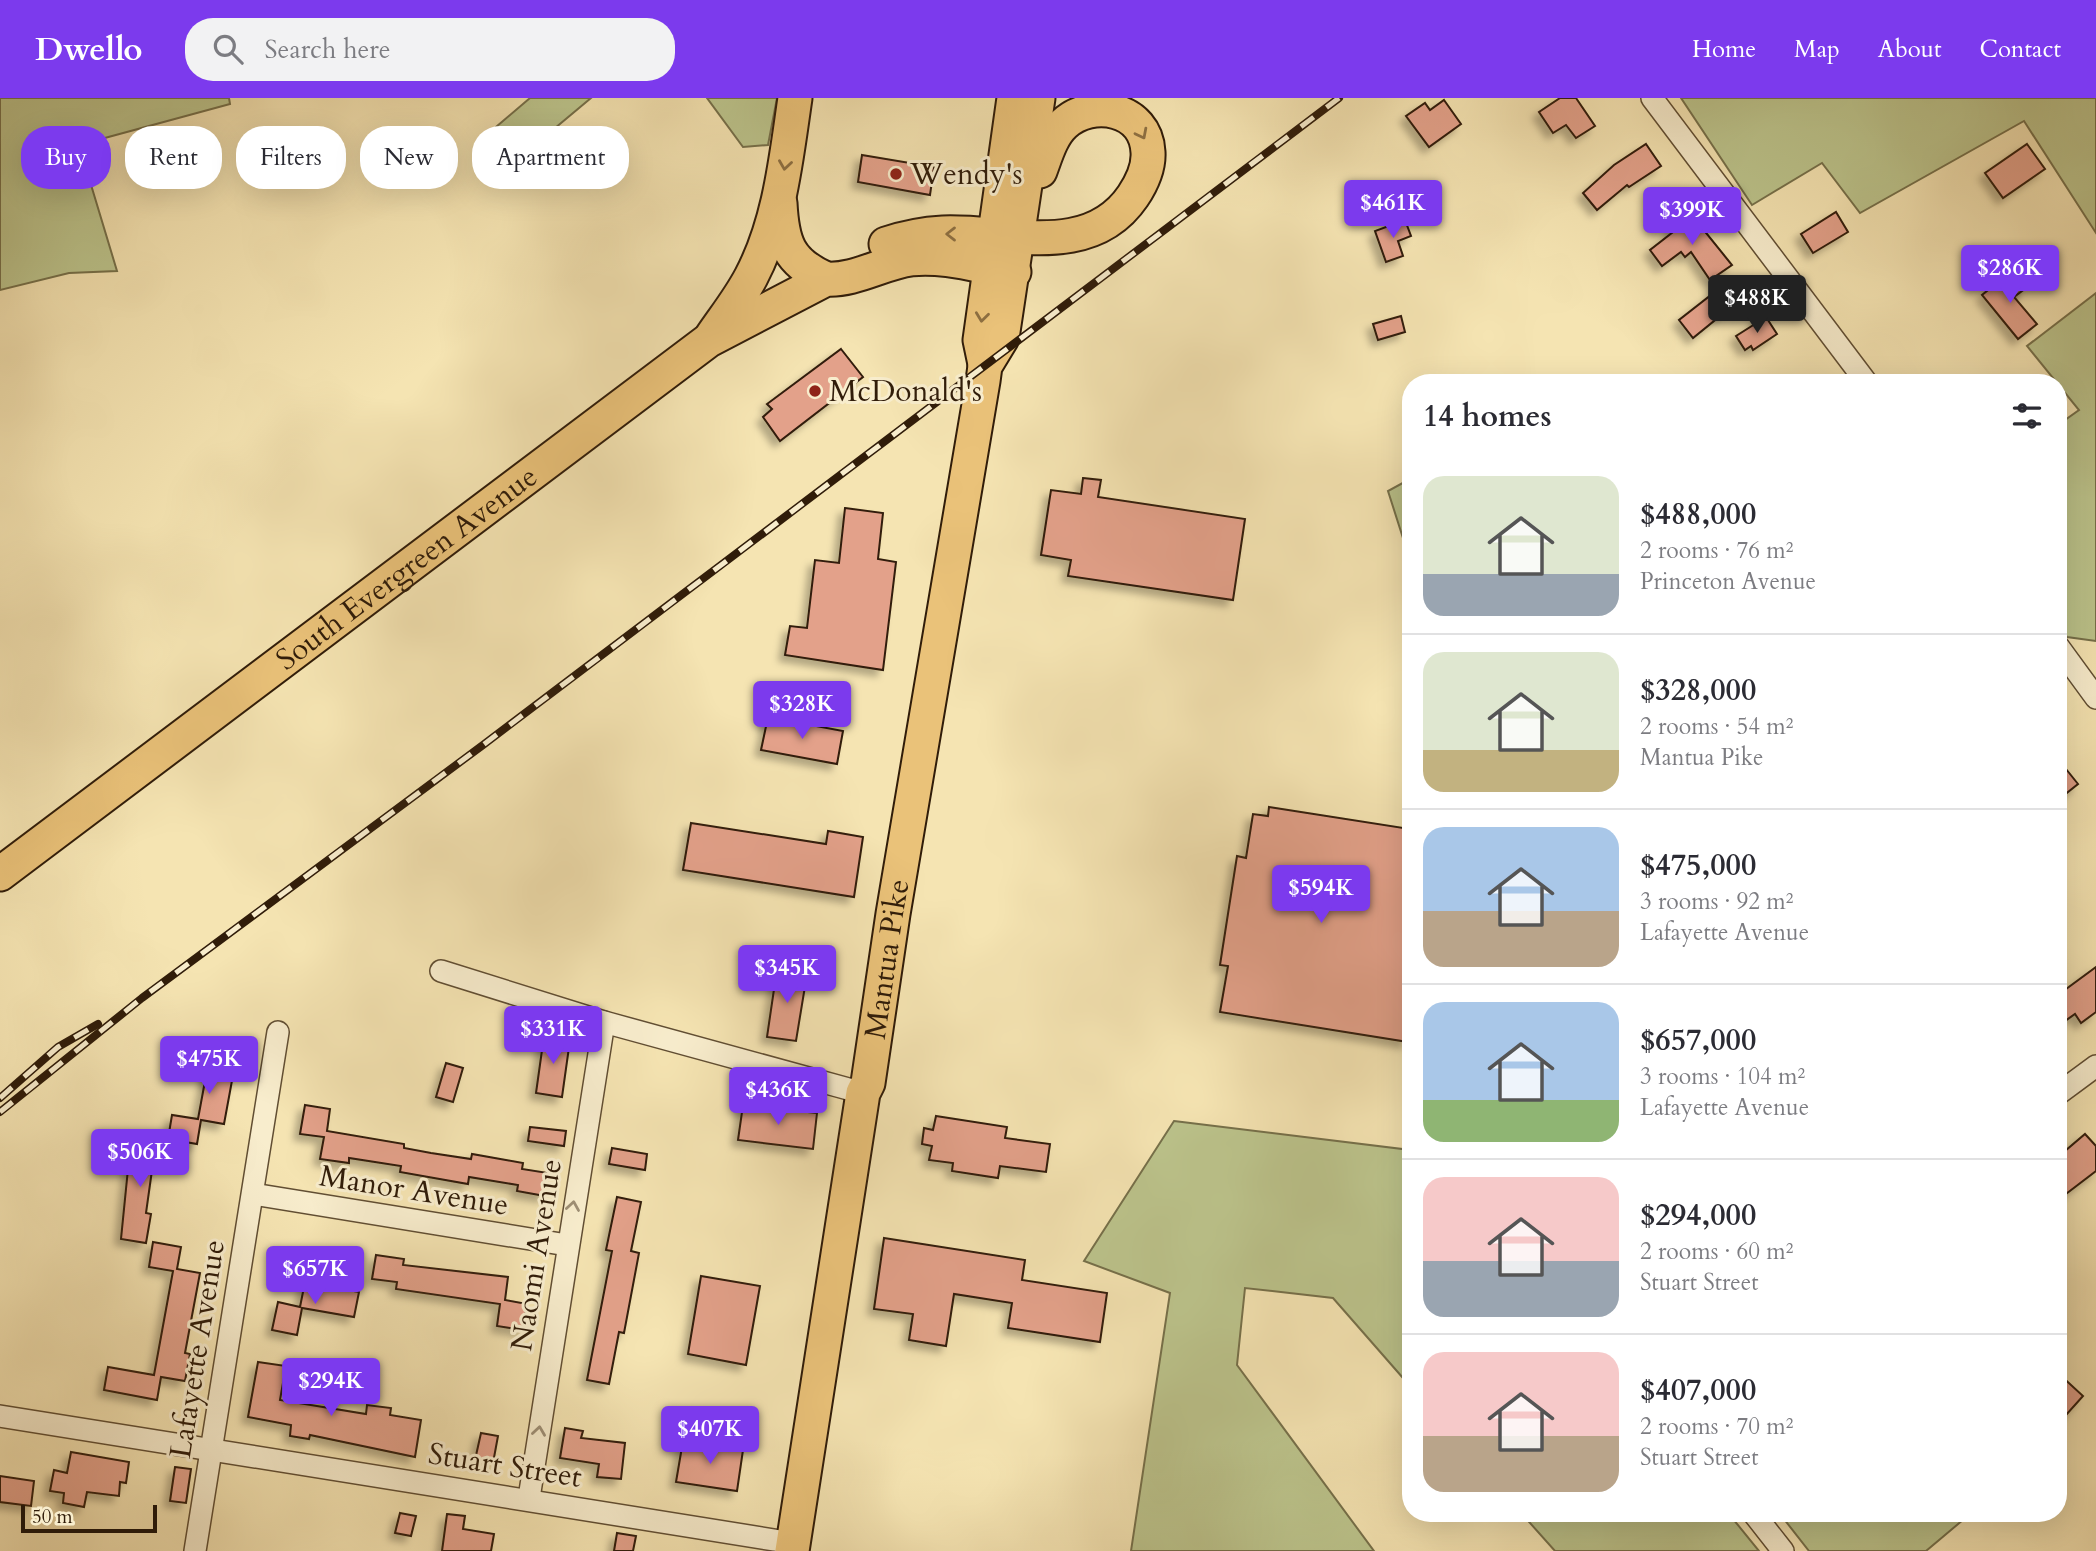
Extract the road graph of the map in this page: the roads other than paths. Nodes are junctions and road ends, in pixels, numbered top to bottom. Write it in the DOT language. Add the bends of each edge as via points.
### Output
graph roads {
  1 [pos="795,98"];
  2 [pos="1014,98"];
  3 [pos="1038,98"];
  4 [pos="1652,98"];
  5 [pos="779,201"];
  6 [pos="1012,229"];
  7 [pos="1001,270"];
  8 [pos="826,278"];
  9 [pos="709,340"];
  10 [pos="1860,374"];
  11 [pos="2067,658"];
  12 [pos="2096,698"];
  13 [pos="0,874"];
  14 [pos="441,971"];
  15 [pos="604,1022"];
  16 [pos="278,1032"];
  17 [pos="2096,1066"];
  18 [pos="2067,1087"];
  19 [pos="863,1093"];
  20 [pos="253,1194"];
  21 [pos="567,1245"];
  22 [pos="0,1416"];
  23 [pos="211,1448"];
  24 [pos="529,1499"];
  25 [pos="1760,1522"];
  26 [pos="792,1547"];
  27 [pos="195,1551"];
  28 [pos="1783,1551"];
  1 -- 5 [label="main road, one-way"];
  2 -- 6 [label="main road, Mantua Pike"];
  6 -- 3 [label="main road, Mantua Pike, one-way"];
  4 -- 10 [label="street"];
  5 -- 8 [label="main road" via="787,246 802,265"];
  5 -- 9 [label="main road" via="751,277"];
  6 -- 7 [label="main road, Mantua Pike"];
  6 -- 8 [label="main road, South Evergreen Avenue, one-way" via="890,242 834,265"];
  7 -- 8 [label="main road, South Evergreen Avenue" via="915,258 840,280"];
  7 -- 19 [label="main road, Mantua Pike" via="979,340 985,366"];
  8 -- 9 [label="main road, South Evergreen Avenue"];
  9 -- 13 [label="main road, South Evergreen Avenue"];
  11 -- 12 [label="street"];
  14 -- 15 [label="street"];
  15 -- 19 [label="street"];
  21 -- 15 [label="street, Naomi Avenue, one-way"];
  16 -- 20 [label="street, Lafayette Avenue"];
  17 -- 18 [label="street"];
  19 -- 26 [label="main road, Mantua Pike"];
  20 -- 21 [label="street, Manor Avenue"];
  20 -- 23 [label="street, Lafayette Avenue"];
  24 -- 21 [label="street, Naomi Avenue, one-way"];
  22 -- 23 [label="street, Stuart Street"];
  23 -- 24 [label="street, Stuart Street"];
  23 -- 27 [label="street, Lafayette Avenue"];
  24 -- 26 [label="street, Stuart Street"];
  25 -- 28 [label="street"];
}
